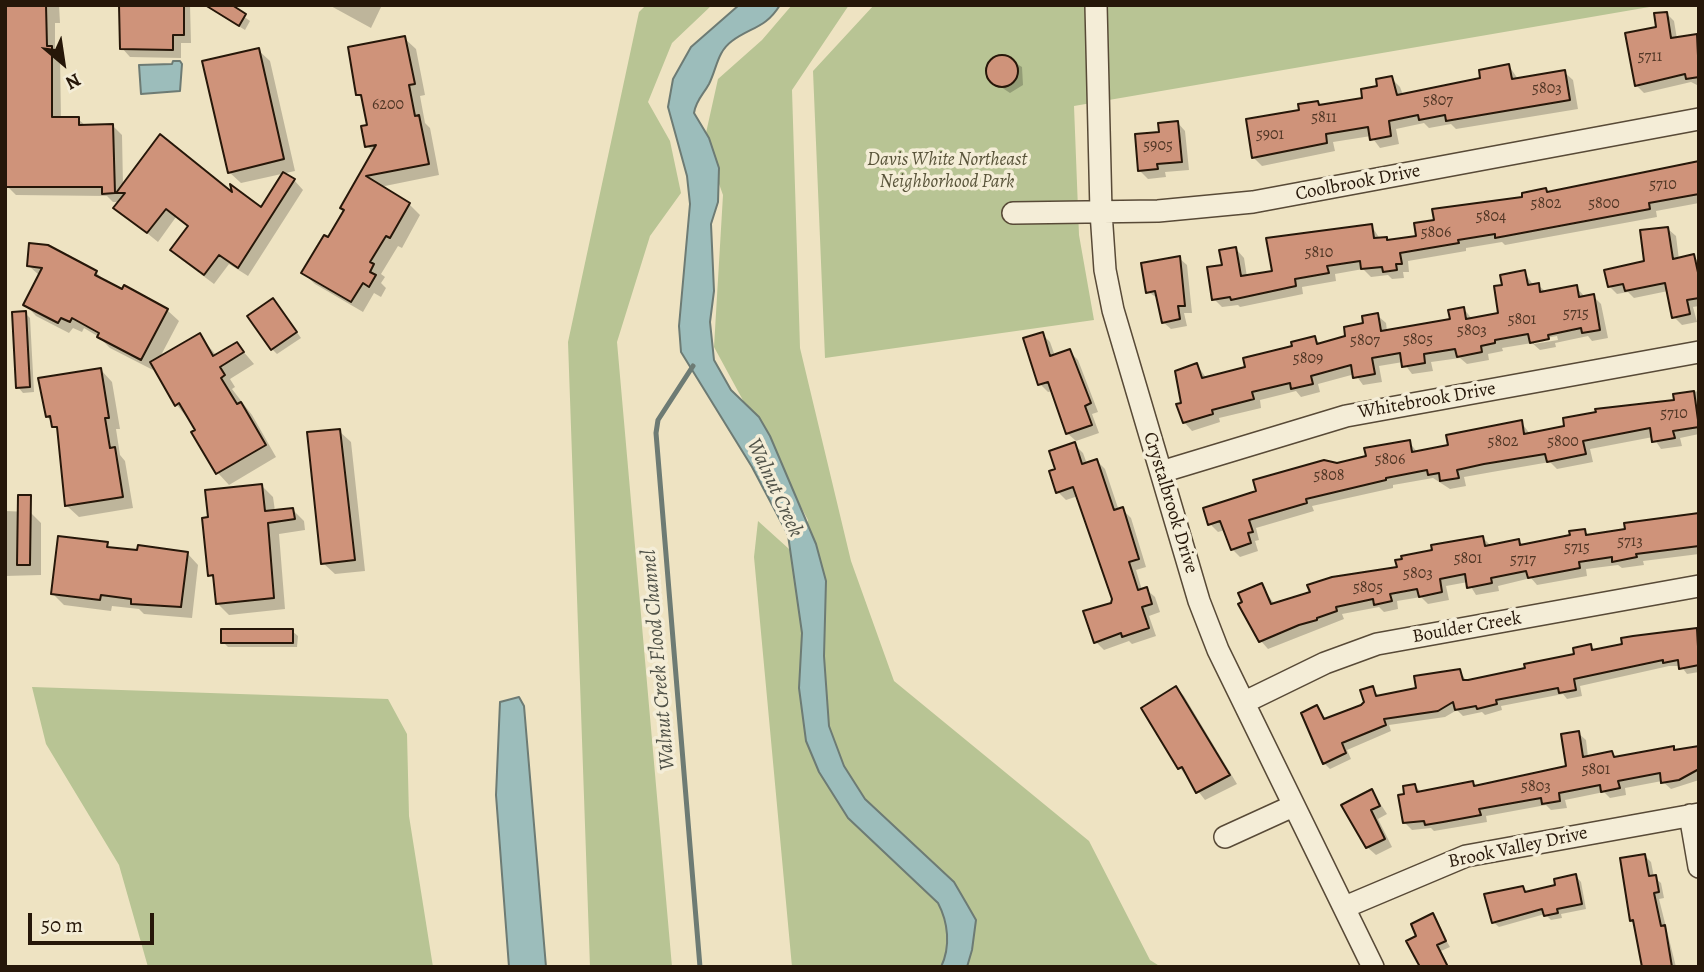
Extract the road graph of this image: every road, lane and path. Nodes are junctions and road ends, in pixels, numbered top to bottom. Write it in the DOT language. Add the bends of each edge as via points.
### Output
graph roads {
  1 [pos="1096,5"];
  2 [pos="1699,119"];
  3 [pos="1101,212"];
  4 [pos="1013,213"];
  5 [pos="1699,352"];
  6 [pos="1161,472"];
  7 [pos="1699,586"];
  8 [pos="1245,702"];
  9 [pos="1293,806"];
  10 [pos="1694,814"];
  11 [pos="1225,837"];
  12 [pos="1699,867"];
  13 [pos="1345,907"];
  14 [pos="1373,967"];
  1 -- 3 [label="street, Crystalbrook Drive"];
  2 -- 3 [label="street, Coolbrook Drive" via="1253,202"];
  3 -- 4 [label="street, Coolbrook Drive"];
  3 -- 6 [label="street, Crystalbrook Drive" via="1113,310"];
  5 -- 6 [label="street, Whitebrook Drive" via="1346,416"];
  6 -- 8 [label="street, Crystalbrook Drive" via="1199,601"];
  7 -- 8 [label="street, Boulder Creek" via="1377,644 1325,663"];
  8 -- 9 [label="street, Crystalbrook Drive"];
  9 -- 11 [label="street"];
  9 -- 13 [label="street, Crystalbrook Drive"];
  10 -- 12 [label="street"];
  10 -- 13 [label="street, Brook Valley Drive" via="1466,856"];
  13 -- 14 [label="street, Crystalbrook Drive"];
}
